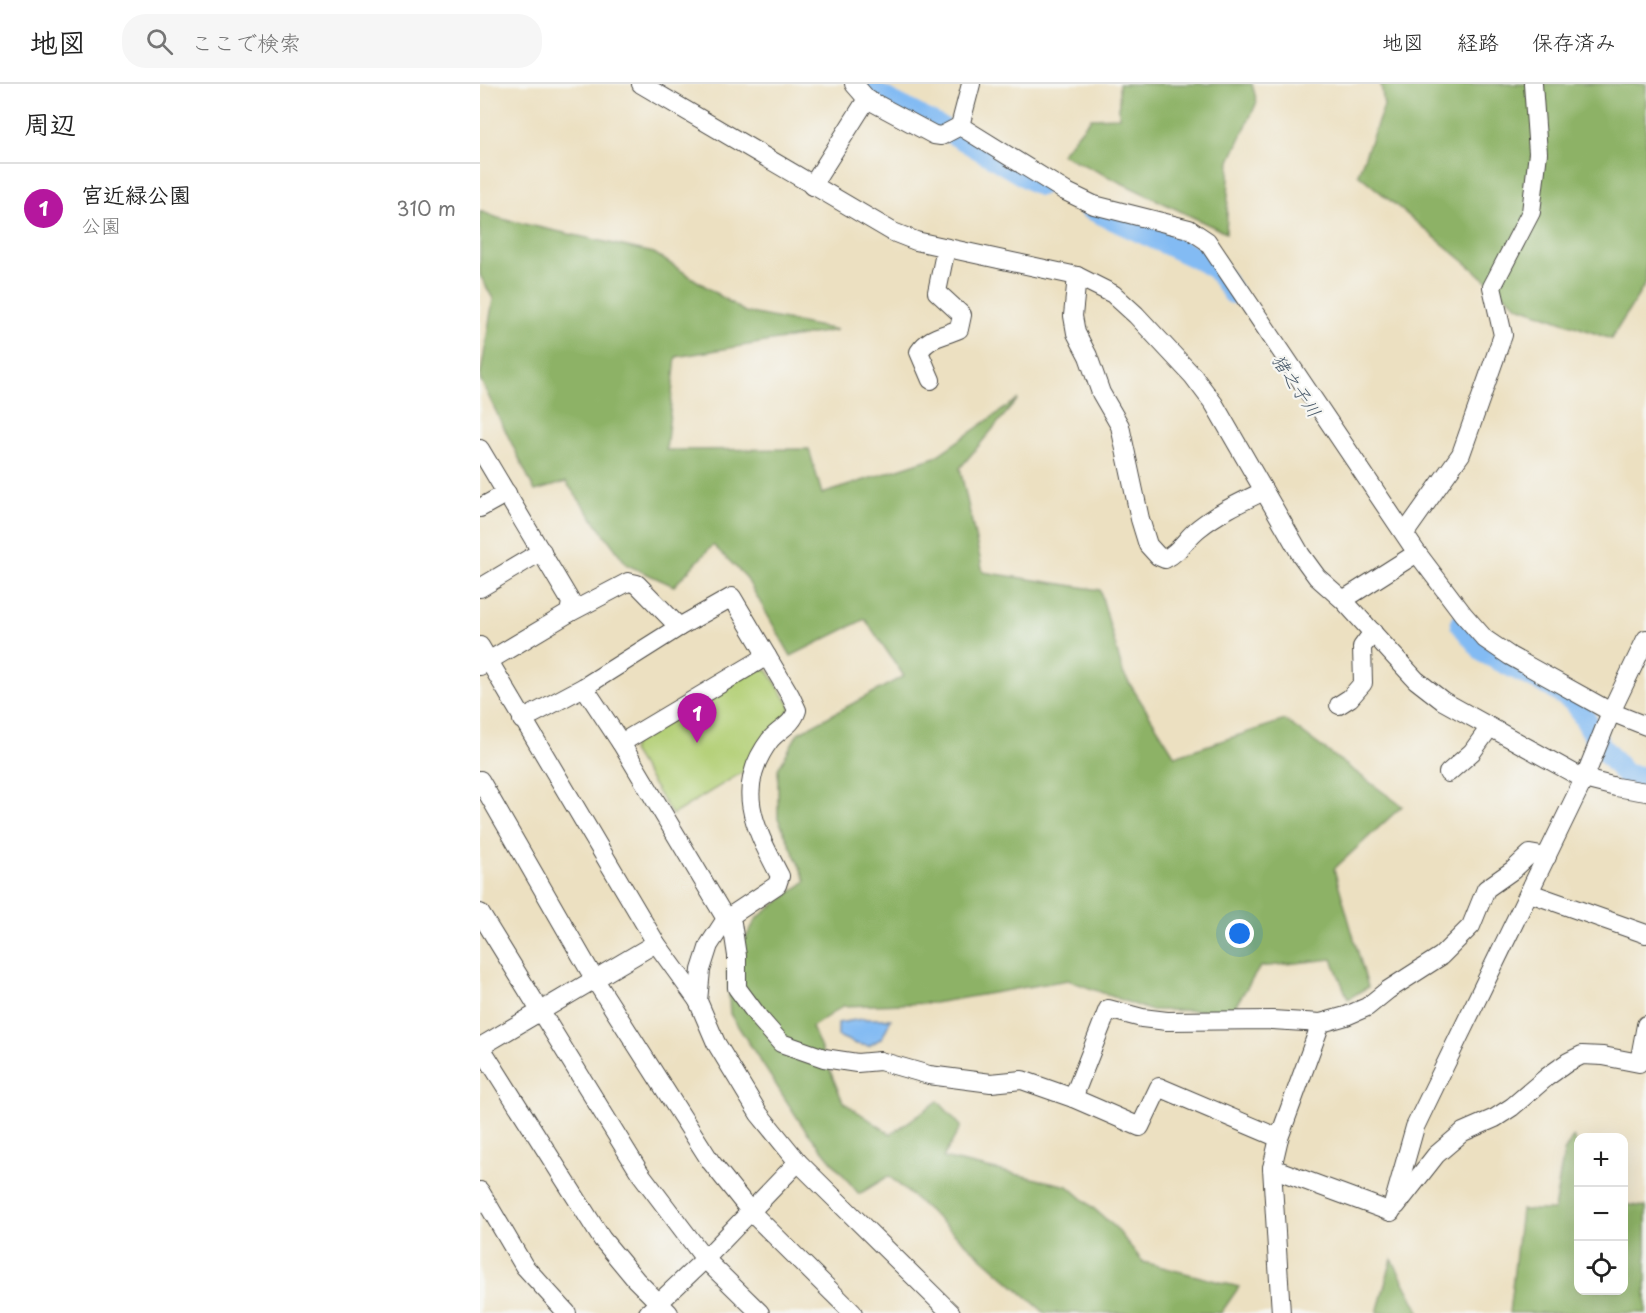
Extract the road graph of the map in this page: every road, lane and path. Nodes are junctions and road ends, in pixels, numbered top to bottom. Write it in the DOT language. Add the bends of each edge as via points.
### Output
graph roads {
  1 [pos="641,84"];
  2 [pos="854,84"];
  3 [pos="972,84"];
  4 [pos="1533,84"];
  5 [pos="867,99"];
  6 [pos="951,130"];
  7 [pos="812,186"];
  8 [pos="946,248"];
  9 [pos="1077,276"];
  10 [pos="931,380"];
  11 [pos="480,449"];
  12 [pos="1264,491"];
  13 [pos="507,493"];
  14 [pos="480,508"];
  15 [pos="1405,533"];
  16 [pos="542,551"];
  17 [pos="1411,557"];
  18 [pos="480,588"];
  19 [pos="1343,600"];
  20 [pos="569,613"];
  21 [pos="679,627"];
  22 [pos="1372,632"];
  23 [pos="1646,639"];
  24 [pos="766,656"];
  25 [pos="483,657"];
  26 [pos="584,687"];
  27 [pos="1339,705"];
  28 [pos="1611,712"];
  29 [pos="522,720"];
  30 [pos="1646,726"];
  31 [pos="1490,727"];
  32 [pos="621,742"];
  33 [pos="1448,773"];
  34 [pos="1584,778"];
  35 [pos="480,780"];
  36 [pos="1646,792"];
  37 [pos="1547,857"];
  38 [pos="1530,893"];
  39 [pos="480,913"];
  40 [pos="726,919"];
  41 [pos="1646,934"];
  42 [pos="656,944"];
  43 [pos="595,980"];
  44 [pos="698,1001"];
  45 [pos="539,1011"];
  46 [pos="1321,1023"];
  47 [pos="1646,1025"];
  48 [pos="480,1046"];
  49 [pos="1073,1098"];
  50 [pos="1279,1138"];
  51 [pos="798,1162"];
  52 [pos="1272,1168"];
  53 [pos="480,1191"];
  54 [pos="751,1212"];
  55 [pos="1391,1212"];
  56 [pos="705,1259"];
  57 [pos="658,1309"];
  58 [pos="567,1313"];
  59 [pos="760,1313"];
  60 [pos="853,1313"];
  61 [pos="951,1313"];
  62 [pos="1281,1313"];
  1 -- 7 [label="street"];
  2 -- 5 [label="street"];
  3 -- 6 [label="street"];
  4 -- 15 [label="street" via="1538,153 1532,212 1492,287 1503,335 1461,454"];
  5 -- 6 [label="street" via="934,135"];
  5 -- 7 [label="street"];
  6 -- 15 [label="street" via="1094,205 1190,229 1207,241"];
  7 -- 8 [label="street" via="893,232"];
  8 -- 9 [label="street"];
  8 -- 10 [label="street" via="937,292 962,315 959,329 927,340 919,352"];
  9 -- 12 [label="street" via="1113,294 1193,376 1214,404"];
  9 -- 12 [label="street" via="1073,316 1076,333 1101,393 1120,426 1148,545 1165,559 1174,555 1197,529"];
  11 -- 13 [label="street"];
  12 -- 19 [label="street" via="1301,555 1317,577"];
  13 -- 14 [label="street"];
  13 -- 16 [label="street"];
  15 -- 17 [label="street"];
  16 -- 18 [label="street"];
  16 -- 20 [label="street" via="571,602"];
  17 -- 19 [label="street"];
  17 -- 28 [label="street" via="1485,639"];
  19 -- 22 [label="street"];
  20 -- 21 [label="street" via="628,582 637,584"];
  20 -- 25 [label="street"];
  21 -- 24 [label="street" via="732,597"];
  21 -- 26 [label="street"];
  22 -- 27 [label="street" via="1362,647 1363,683"];
  22 -- 31 [label="street" via="1416,680 1443,701"];
  23 -- 28 [label="street"];
  24 -- 32 [label="street"];
  24 -- 40 [label="street" via="797,710 794,719 772,738 758,759 750,784 750,811 780,876 777,885"];
  25 -- 29 [label="street"];
  26 -- 29 [label="street"];
  26 -- 32 [label="street"];
  28 -- 30 [label="street"];
  28 -- 34 [label="street"];
  29 -- 42 [label="street"];
  31 -- 33 [label="street" via="1472,753"];
  31 -- 34 [label="street"];
  32 -- 40 [label="street"];
  34 -- 36 [label="street"];
  34 -- 37 [label="street"];
  35 -- 43 [label="street"];
  37 -- 38 [label="street"];
  37 -- 46 [label="street" via="1530,854 1486,889 1471,926 1441,956 1367,1007"];
  38 -- 41 [label="street"];
  38 -- 55 [label="street" via="1415,1126"];
  39 -- 45 [label="street"];
  40 -- 44 [label="street" via="709,945 700,970"];
  40 -- 49 [label="street" via="732,923 738,988 781,1043 824,1058 857,1063 880,1061 929,1075 991,1083 1022,1080"];
  42 -- 43 [label="street"];
  42 -- 44 [label="street"];
  43 -- 45 [label="street"];
  43 -- 54 [label="street" via="711,1162"];
  44 -- 51 [label="street" via="717,1043 759,1114"];
  45 -- 48 [label="street"];
  45 -- 56 [label="street" via="640,1173"];
  46 -- 49 [label="street" via="1167,1021 1108,1010"];
  46 -- 50 [label="street"];
  47 -- 55 [label="street" via="1639,1063 1582,1054 1568,1062 1512,1107 1463,1132 1436,1155"];
  48 -- 57 [label="street" via="602,1239"];
  49 -- 50 [label="street" via="1140,1127 1159,1087"];
  50 -- 52 [label="street"];
  51 -- 54 [label="street"];
  51 -- 61 [label="street"];
  52 -- 55 [label="street"];
  52 -- 62 [label="street"];
  53 -- 58 [label="street" via="524,1266"];
  54 -- 56 [label="street"];
  54 -- 60 [label="street"];
  56 -- 57 [label="street"];
  56 -- 59 [label="street"];
}
